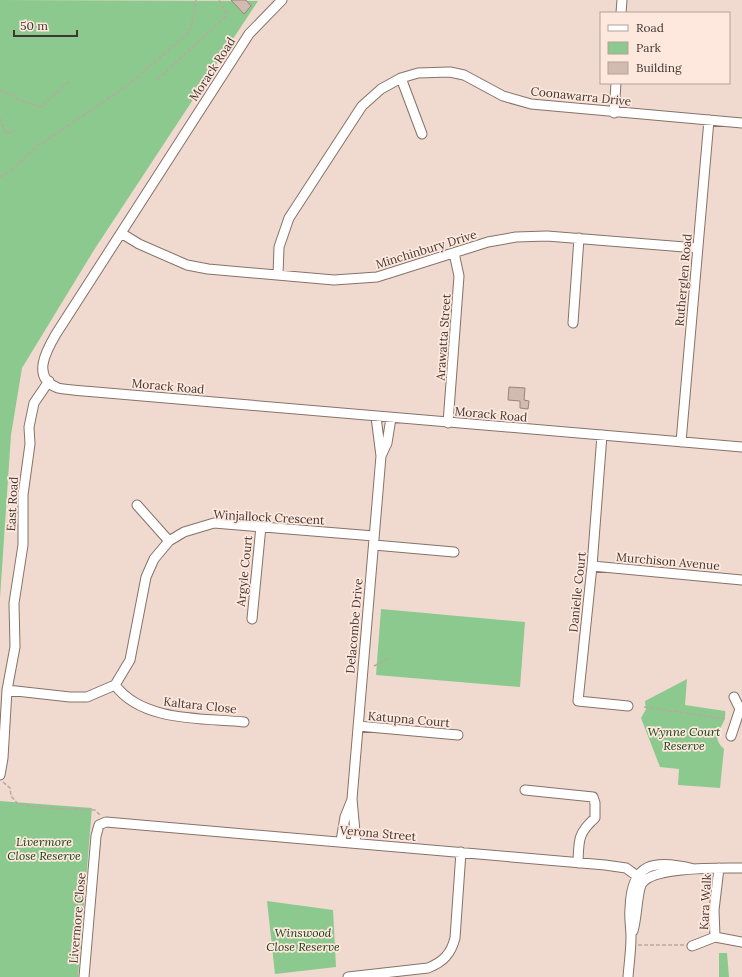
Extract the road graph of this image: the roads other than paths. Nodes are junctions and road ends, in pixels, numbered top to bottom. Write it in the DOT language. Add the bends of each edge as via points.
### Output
graph roads {
  1 [pos="282,0"];
  2 [pos="622,0"];
  3 [pos="621,12"];
  4 [pos="401,78"];
  5 [pos="616,84"];
  6 [pos="614,113"];
  7 [pos="709,120"];
  8 [pos="742,123"];
  9 [pos="422,134"];
  10 [pos="121,233"];
  11 [pos="579,238"];
  12 [pos="697,248"];
  13 [pos="454,253"];
  14 [pos="278,275"];
  15 [pos="573,323"];
  16 [pos="49,381"];
  17 [pos="376,417"];
  18 [pos="391,418"];
  19 [pos="448,423"];
  20 [pos="602,435"];
  21 [pos="680,442"];
  22 [pos="742,447"];
  23 [pos="381,456"];
  24 [pos="138,505"];
  25 [pos="261,526"];
  26 [pos="169,541"];
  27 [pos="374,541"];
  28 [pos="454,552"];
  29 [pos="592,566"];
  30 [pos="742,580"];
  31 [pos="252,619"];
  32 [pos="115,685"];
  33 [pos="7,690"];
  34 [pos="734,697"];
  35 [pos="628,706"];
  36 [pos="741,709"];
  37 [pos="244,722"];
  38 [pos="358,726"];
  39 [pos="458,735"];
  40 [pos="731,736"];
  41 [pos="0,775"];
  42 [pos="525,790"];
  43 [pos="352,799"];
  44 [pos="106,822"];
  45 [pos="341,841"];
  46 [pos="356,843"];
  47 [pos="461,852"];
  48 [pos="578,863"];
  49 [pos="719,868"];
  50 [pos="742,868"];
  51 [pos="641,878"];
  52 [pos="715,937"];
  53 [pos="742,942"];
  54 [pos="692,946"];
  55 [pos="84,976"];
  56 [pos="348,977"];
  57 [pos="628,977"];
  1 -- 10 [label="street, Morack Road" via="249,34"];
  2 -- 3 [label="street"];
  4 -- 6 [label="street, Coonawarra Drive" via="418,73 450,72 464,75 502,96 531,104"];
  4 -- 9 [label="street"];
  4 -- 14 [label="street, Coonawarra Drive" via="381,89 362,106 289,218 279,248"];
  5 -- 6 [label="street"];
  6 -- 7 [label="street, Coonawarra Drive"];
  7 -- 8 [label="street, Coonawarra Drive"];
  7 -- 12 [label="street, Rutherglen Road"];
  10 -- 14 [label="street, Minchinbury Drive" via="139,244 187,265"];
  10 -- 16 [label="street, Morack Road" via="43,358 42,367"];
  11 -- 12 [label="street, Minchinbury Drive"];
  11 -- 13 [label="street, Minchinbury Drive" via="516,237 488,242"];
  11 -- 15 [label="street"];
  12 -- 21 [label="street, Rutherglen Road"];
  13 -- 14 [label="street, Minchinbury Drive" via="377,277 334,280"];
  13 -- 19 [label="street, Arawatta Street" via="459,276"];
  16 -- 17 [label="street, Morack Road" via="64,389"];
  16 -- 33 [label="street, East Road" via="37,396 31,410 30,444 23,495 22,545 14,603 14,647"];
  17 -- 18 [label="street, Morack Road"];
  17 -- 23 [label="street, Delacombe Drive"];
  18 -- 19 [label="street, Morack Road"];
  18 -- 23 [label="street, Delacombe Drive" via="387,443"];
  19 -- 20 [label="street, Morack Road"];
  20 -- 21 [label="street, Morack Road"];
  20 -- 29 [label="street, Danielle Court"];
  21 -- 22 [label="street, Morack Road"];
  23 -- 27 [label="street, Delacombe Drive"];
  24 -- 26 [label="street"];
  25 -- 26 [label="street, Winjallock Crescent" via="214,523 184,532"];
  25 -- 27 [label="street, Winjallock Crescent"];
  25 -- 31 [label="street, Argyle Court"];
  26 -- 32 [label="street, Winjallock Crescent" via="154,559 146,578 130,660"];
  27 -- 28 [label="street, Winjallock Crescent"];
  27 -- 38 [label="street, Delacombe Drive"];
  29 -- 30 [label="street, Murchison Avenue"];
  29 -- 35 [label="street, Danielle Court" via="578,701"];
  32 -- 33 [label="street" via="88,696 70,697"];
  32 -- 37 [label="street, Kaltara Close" via="138,705 161,714"];
  33 -- 41 [label="street, East Road"];
  34 -- 36 [label="street"];
  36 -- 40 [label="street"];
  38 -- 39 [label="street, Katupna Court"];
  38 -- 43 [label="street, Delacombe Drive"];
  42 -- 48 [label="street" via="593,797 595,818 579,837"];
  43 -- 45 [label="street, Delacombe Drive" via="345,817"];
  43 -- 46 [label="street, Delacombe Drive"];
  44 -- 45 [label="street, Verona Street"];
  44 -- 55 [label="street, Livermore Close" via="99,824 96,836"];
  45 -- 46 [label="street, Verona Street"];
  46 -- 47 [label="street, Verona Street"];
  47 -- 48 [label="street, Verona Street"];
  47 -- 56 [label="street" via="455,938 453,947 440,964 428,968"];
  48 -- 51 [label="street, Verona Street" via="626,868"];
  49 -- 50 [label="street"];
  49 -- 51 [label="street" via="694,868"];
  49 -- 52 [label="street, Kara Walk" via="714,910"];
  51 -- 57 [label="street" via="638,911 631,936"];
  52 -- 53 [label="street, Kara Walk"];
  52 -- 54 [label="street, Kara Walk"];
}
